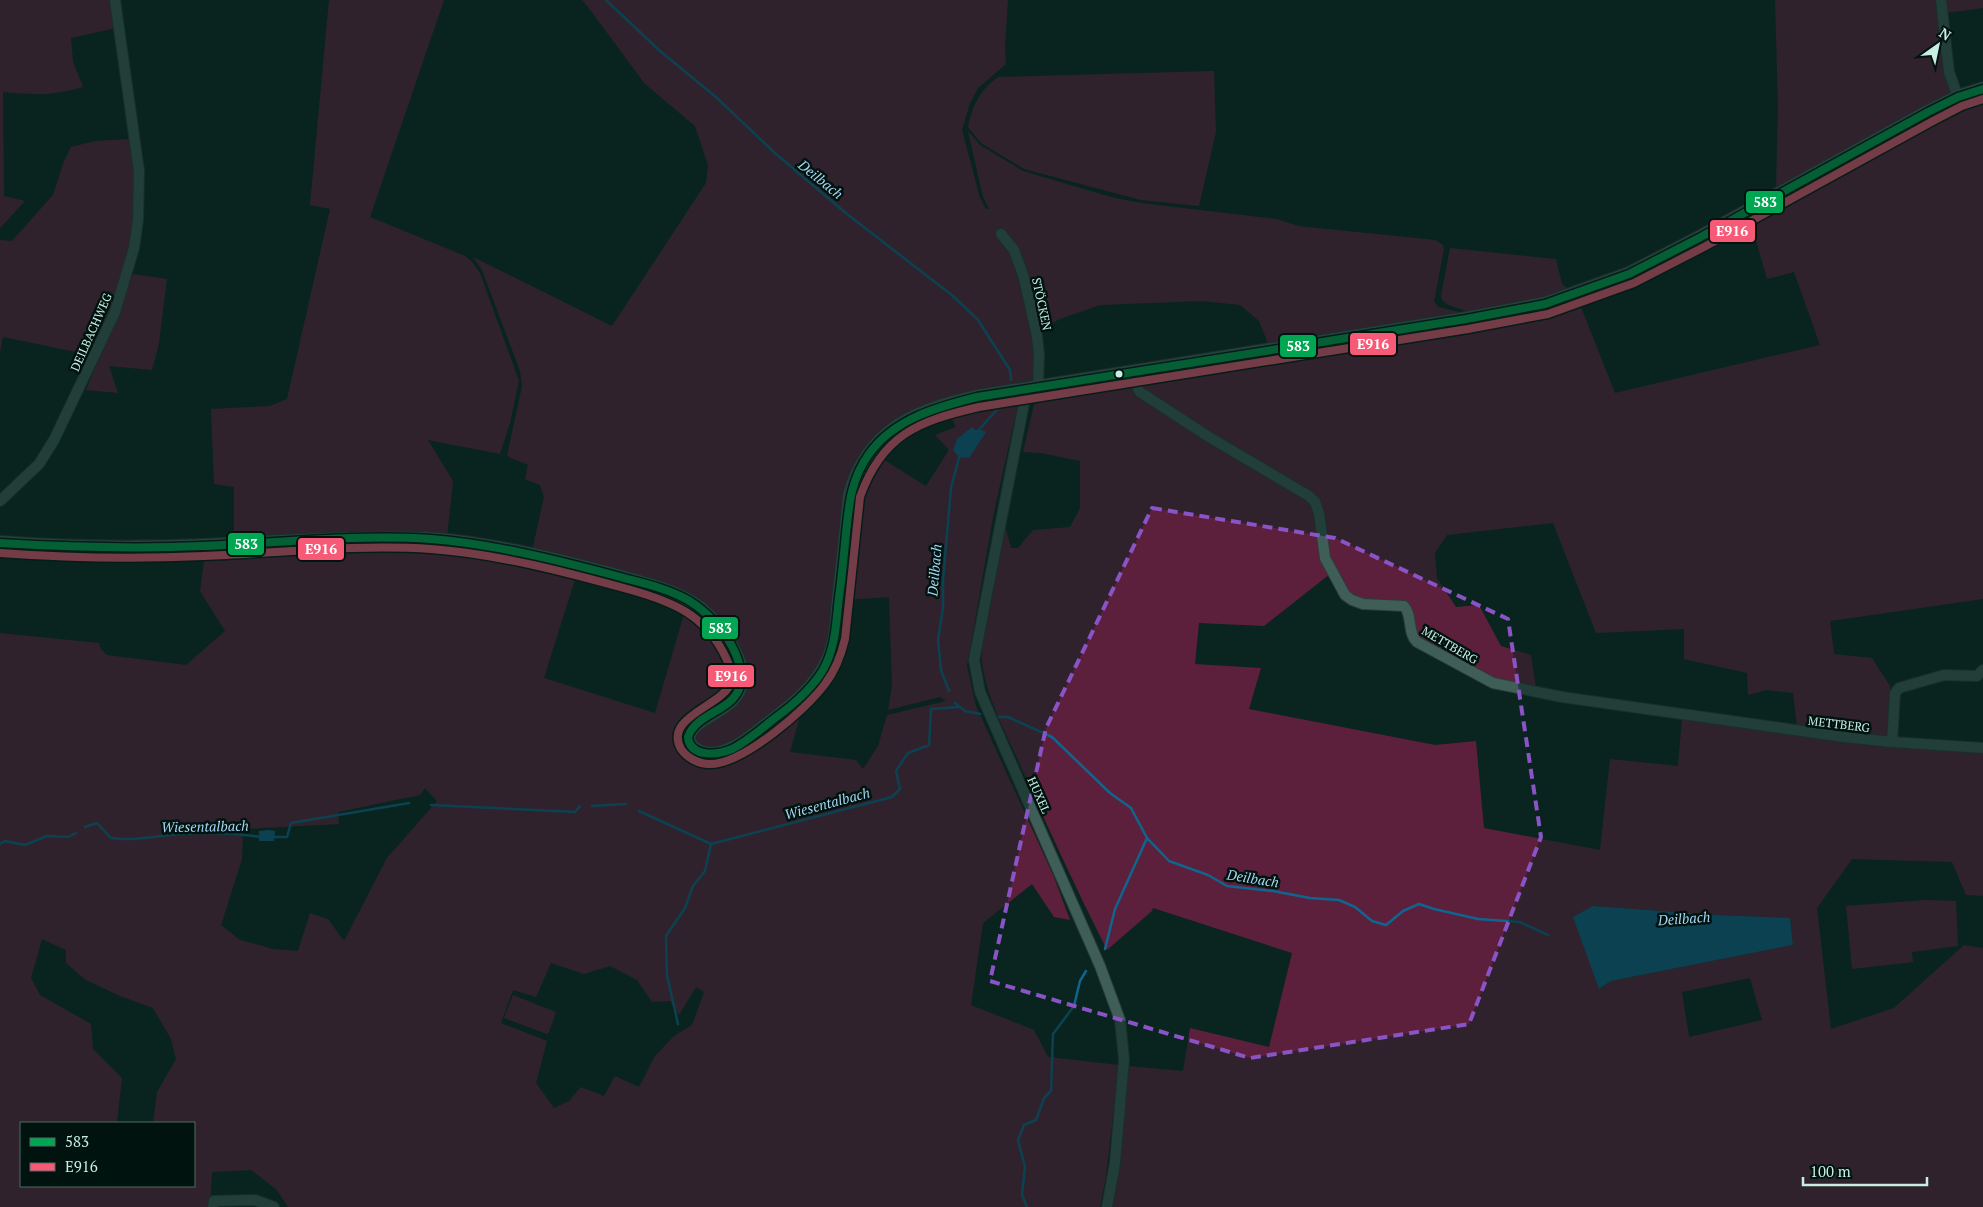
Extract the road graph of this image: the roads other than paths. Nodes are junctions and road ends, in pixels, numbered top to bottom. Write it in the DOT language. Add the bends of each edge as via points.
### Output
graph roads {
  1 [pos="115,0"];
  2 [pos="1941,0"];
  3 [pos="1983,89"];
  4 [pos="1958,97"];
  5 [pos="1001,234"];
  6 [pos="1132,371"];
  7 [pos="1033,387"];
  8 [pos="0,501"];
  9 [pos="0,543"];
  10 [pos="1983,670"];
  11 [pos="1892,742"];
  12 [pos="1983,748"];
  13 [pos="214,1207"];
  14 [pos="274,1207"];
  15 [pos="1107,1207"];
  1 -- 8 [label="street, DEILBACHWEG" via="140,171 134,248 115,312 54,440 39,464"];
  2 -- 4 [label="street" via="1949,72"];
  3 -- 4 [label="main road"];
  4 -- 6 [label="main road" via="1629,274 1554,301 1466,319"];
  5 -- 7 [label="street, STÖCKEN" via="1014,250 1024,278 1039,355"];
  6 -- 7 [label="main road"];
  6 -- 11 [label="street, METTBERG" via="1140,392 1315,502 1325,558 1345,594 1363,604 1404,606 1412,638 1487,680 1562,697"];
  7 -- 9 [label="main road" via="977,396 927,410 880,440 864,459 850,495 836,632 828,660 811,686 790,706 741,744 719,753 698,752 691,746 690,732 724,707 739,689 741,680 736,656 719,629 693,603 637,582 505,550 441,540 327,540 108,548"];
  7 -- 15 [label="street, HUXEL" via="974,660 980,692 1100,966 1120,1020 1124,1059 1115,1162"];
  10 -- 11 [label="street" via="1977,676 1944,675 1899,688 1895,693"];
  11 -- 12 [label="street, METTBERG"];
  13 -- 14 [label="street" via="214,1201 255,1200"];
}
